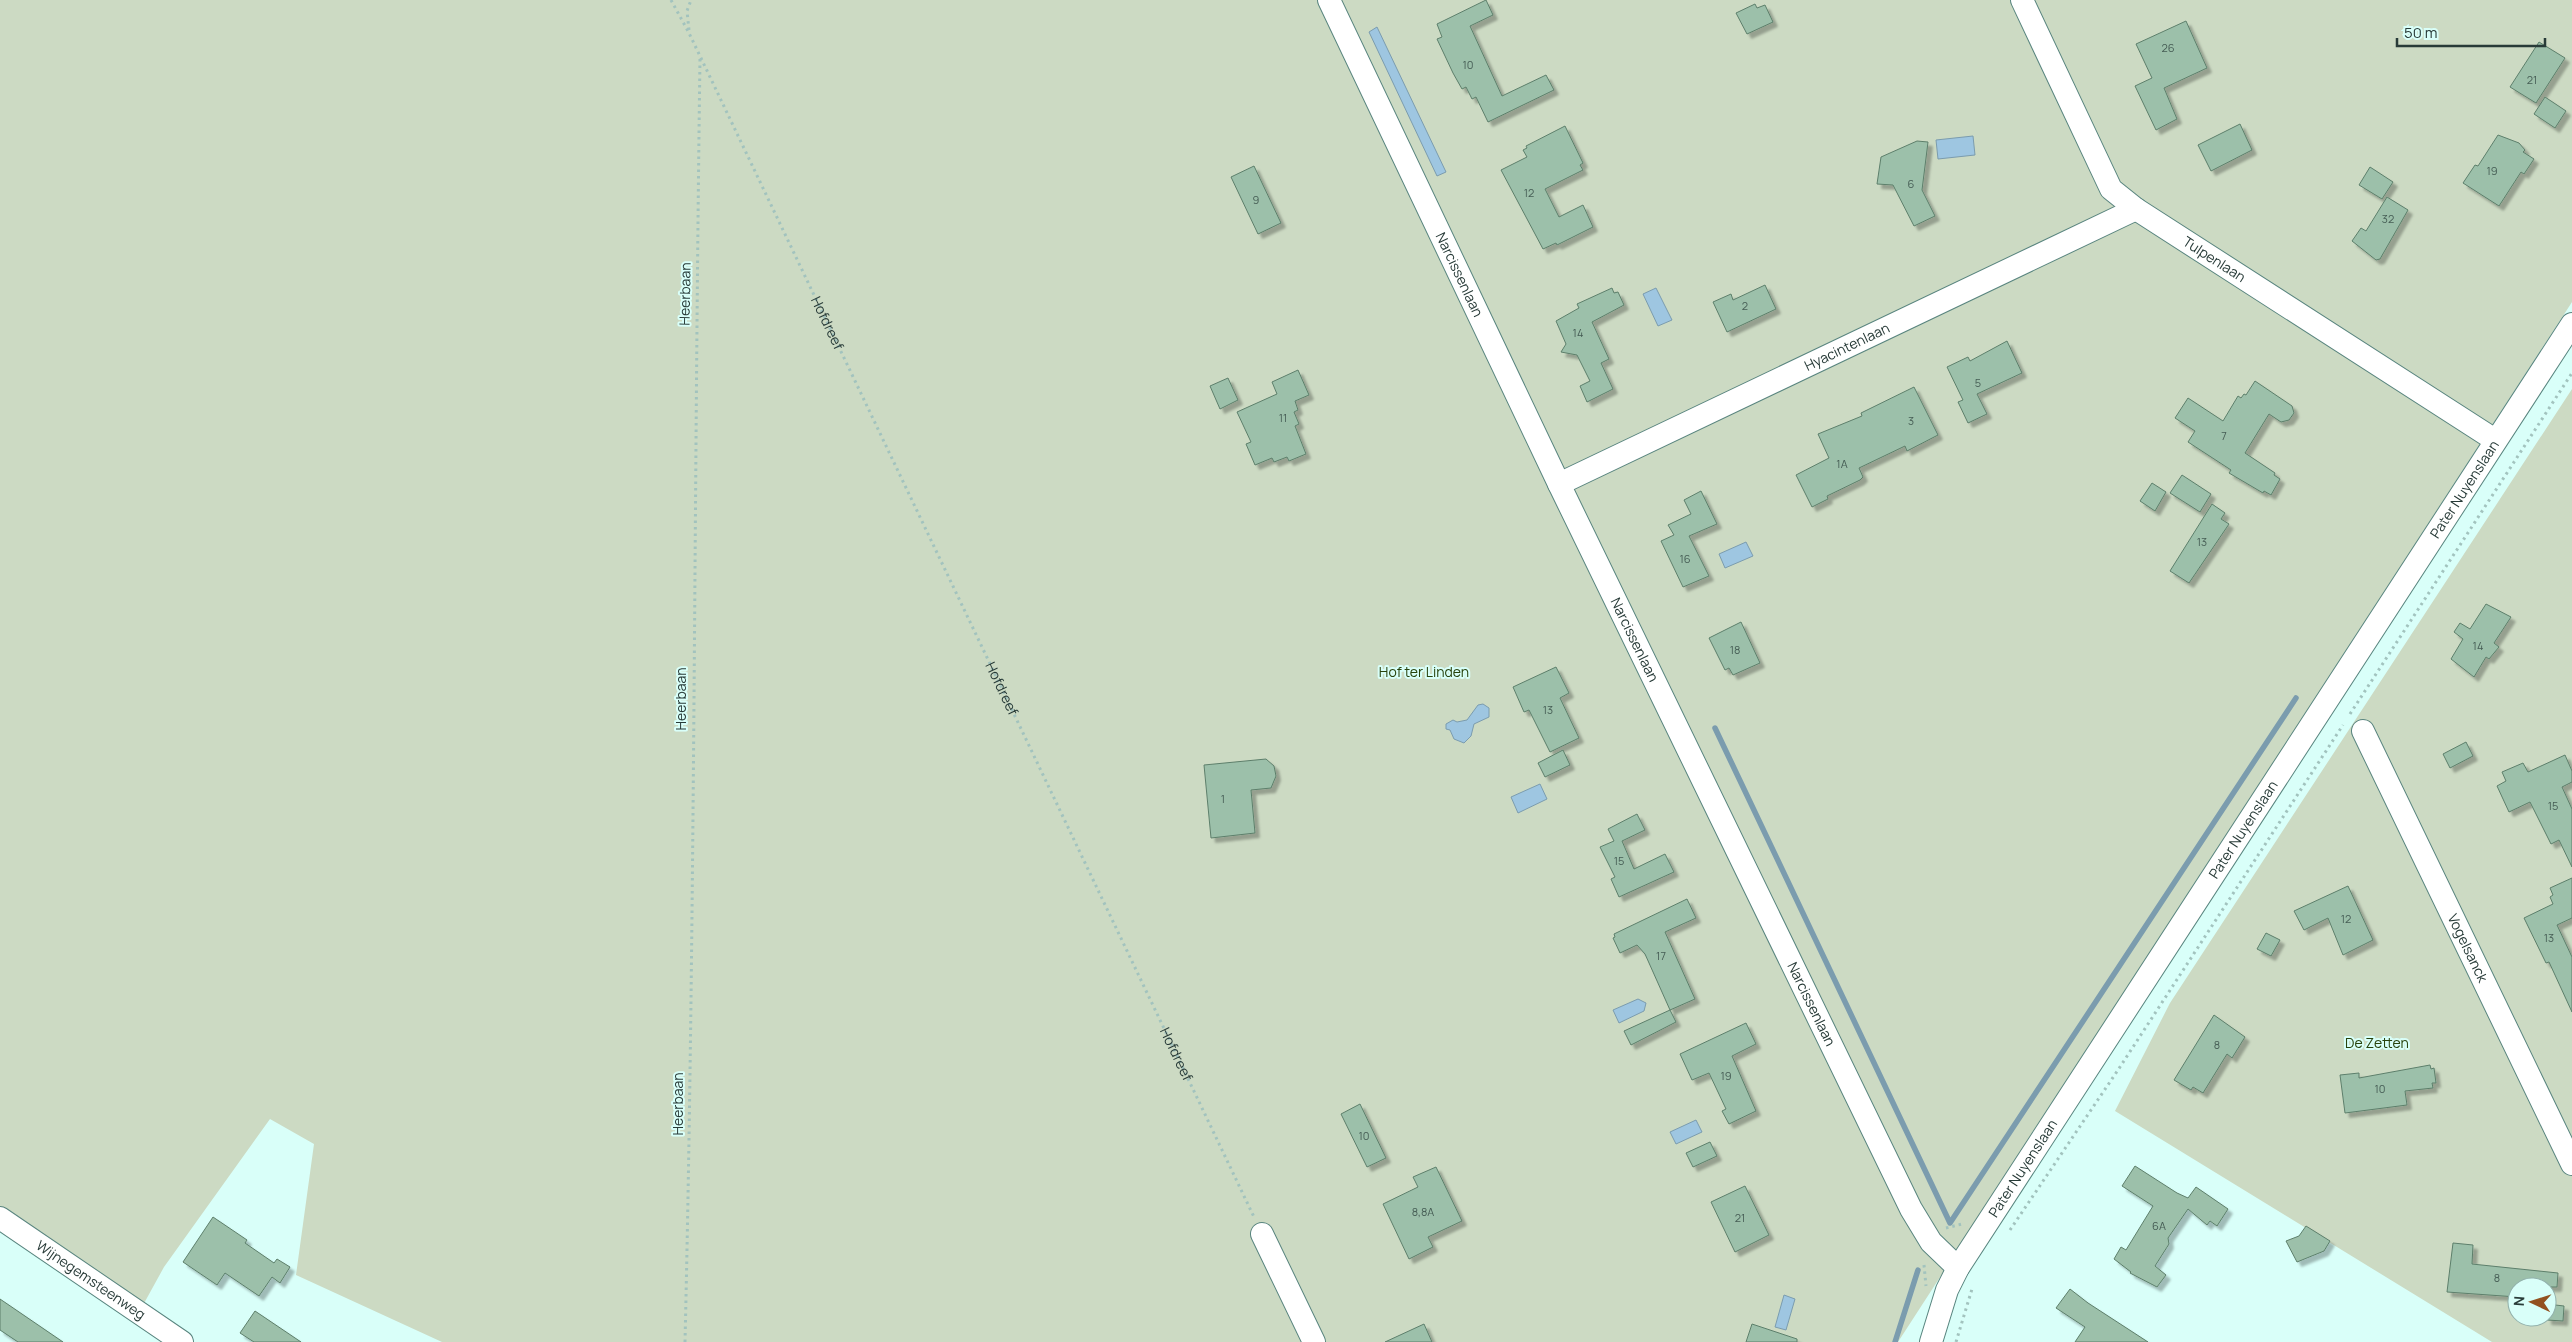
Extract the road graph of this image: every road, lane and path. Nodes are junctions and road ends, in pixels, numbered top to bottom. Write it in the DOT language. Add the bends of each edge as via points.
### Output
graph roads {
  1 [pos="671,0"];
  2 [pos="691,0"];
  3 [pos="1329,0"];
  4 [pos="2022,0"];
  5 [pos="690,33"];
  6 [pos="700,56"];
  7 [pos="2136,209"];
  8 [pos="2572,324"];
  9 [pos="2572,373"];
  10 [pos="2495,440"];
  11 [pos="1559,484"];
  12 [pos="2337,685"];
  13 [pos="2352,711"];
  14 [pos="2363,731"];
  15 [pos="2572,1164"];
  16 [pos="0,1218"];
  17 [pos="1262,1234"];
  18 [pos="2005,1237"];
  19 [pos="1958,1268"];
  20 [pos="1974,1283"];
  21 [pos="182,1342"];
  22 [pos="685,1342"];
  23 [pos="1314,1342"];
  24 [pos="1931,1342"];
  25 [pos="1956,1342"];
  1 -- 5 [label="path"];
  2 -- 5 [label="path" via="687,11"];
  3 -- 11 [label="street, Narcissenlaan"];
  4 -- 7 [label="street, Tulpenlaan" via="2111,188"];
  5 -- 6 [label="path, Hofdreef"];
  6 -- 17 [label="path, Hofdreef"];
  6 -- 22 [label="path, Heerbaan"];
  7 -- 10 [label="street, Tulpenlaan"];
  7 -- 11 [label="street, Hyacintenlaan"];
  8 -- 10 [label="street, Pater Nuyenslaan"];
  9 -- 13 [label="path"];
  10 -- 12 [label="street, Pater Nuyenslaan"];
  11 -- 19 [label="street, Narcissenlaan" via="1911,1209 1931,1242"];
  12 -- 13 [label="path"];
  12 -- 19 [label="street, Pater Nuyenslaan"];
  13 -- 14 [label="path"];
  13 -- 18 [label="path"];
  14 -- 15 [label="street, Vogelsanck"];
  16 -- 21 [label="street, Wijnegemsteenweg"];
  17 -- 23 [label="street"];
  19 -- 24 [label="street, Pater Nuyenslaan" via="1944,1298"];
  20 -- 25 [label="path"];
}
